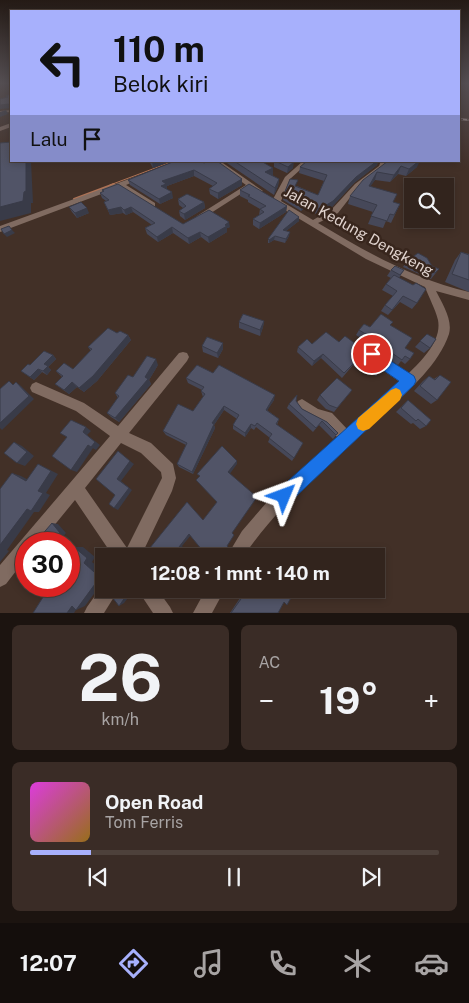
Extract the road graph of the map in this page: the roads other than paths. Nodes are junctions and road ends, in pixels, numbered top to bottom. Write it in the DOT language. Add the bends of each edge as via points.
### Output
graph roads {
  1 [pos="217,162"];
  2 [pos="384,162"];
  3 [pos="305,163"];
  4 [pos="291,165"];
  5 [pos="146,175"];
  6 [pos="120,184"];
  7 [pos="250,185"];
  8 [pos="271,198"];
  9 [pos="160,211"];
  10 [pos="193,223"];
  11 [pos="313,223"];
  12 [pos="0,229"];
  13 [pos="429,285"];
  14 [pos="469,296"];
  15 [pos="372,354"];
  16 [pos="183,357"];
  17 [pos="409,381"];
  18 [pos="36,388"];
  19 [pos="302,404"];
  20 [pos="120,435"];
  21 [pos="347,438"];
  22 [pos="76,488"];
  23 [pos="38,532"];
  24 [pos="117,548"];
  25 [pos="136,548"];
  26 [pos="241,548"];
  27 [pos="15,560"];
  28 [pos="0,578"];
  29 [pos="104,598"];
  30 [pos="153,598"];
  31 [pos="211,598"];
  32 [pos="93,613"];
  33 [pos="164,613"];
  34 [pos="202,613"];
  1 -- 7 [label="street, Jalan Kedung Dengkeng"];
  2 -- 11 [label="street" via="382,167 357,185 335,211"];
  3 -- 4 [label="street"];
  3 -- 8 [label="street"];
  5 -- 6 [label="street"];
  6 -- 9 [label="street"];
  6 -- 12 [label="street"];
  7 -- 8 [label="street, Jalan Kedung Dengkeng"];
  7 -- 10 [label="street"];
  8 -- 11 [label="street, Jalan Kedung Dengkeng"];
  11 -- 13 [label="street, Jalan Kedung Dengkeng"];
  13 -- 14 [label="street, Jalan Kedung Dengkeng"];
  13 -- 17 [label="street" via="444,332 440,344"];
  15 -- 17 [label="street"];
  16 -- 20 [label="street"];
  17 -- 21 [label="street"];
  18 -- 20 [label="street" via="80,407"];
  19 -- 21 [label="street" via="315,415 327,418"];
  20 -- 22 [label="street"];
  20 -- 25 [label="street" via="146,448 168,469 169,478 160,501"];
  21 -- 26 [label="street" via="272,508"];
  22 -- 23 [label="street"];
  22 -- 24 [label="street"];
  27 -- 28 [label="street"];
  29 -- 32 [label="street"];
  30 -- 33 [label="street"];
  31 -- 34 [label="street"];
}
